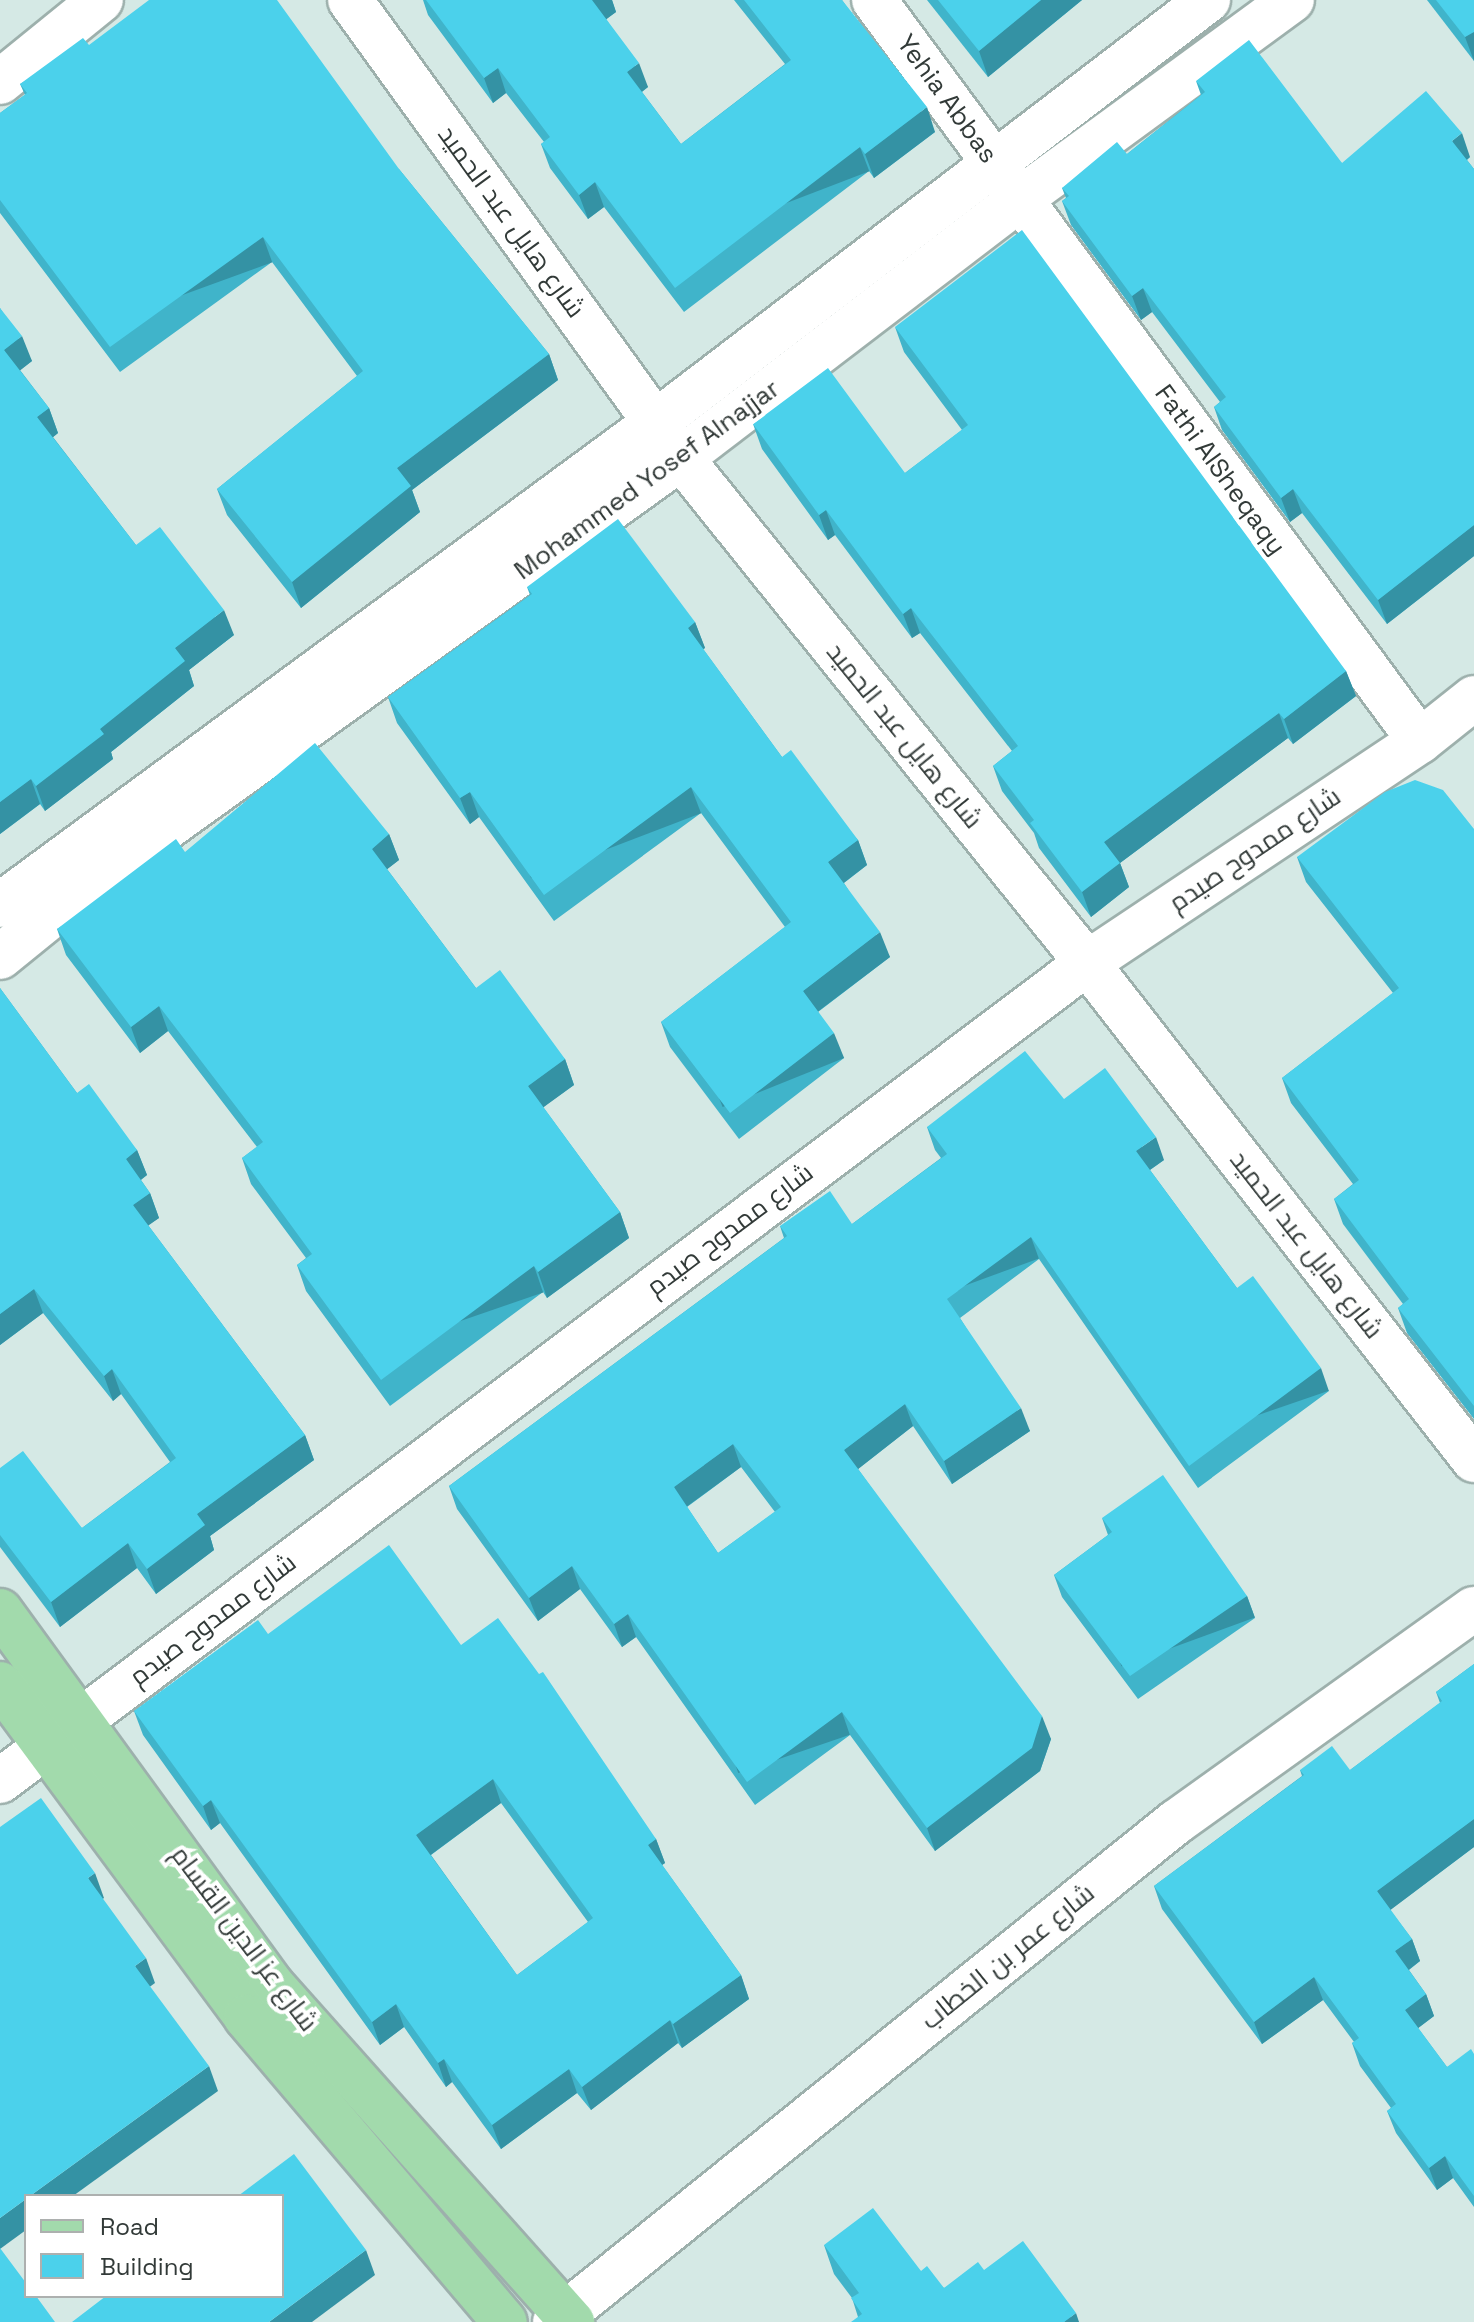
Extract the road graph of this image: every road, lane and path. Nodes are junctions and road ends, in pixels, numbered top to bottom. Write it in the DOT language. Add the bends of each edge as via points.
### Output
graph roads {
  1 [pos="101,0"];
  2 [pos="350,0"];
  3 [pos="874,0"];
  4 [pos="1208,0"];
  5 [pos="1292,0"];
  6 [pos="0,82"];
  7 [pos="995,163"];
  8 [pos="1020,199"];
  9 [pos="656,422"];
  10 [pos="681,458"];
  11 [pos="1474,698"];
  12 [pos="1420,741"];
  13 [pos="0,905"];
  14 [pos="0,957"];
  15 [pos="1087,963"];
  16 [pos="1474,1460"];
  17 [pos="1474,1609"];
  18 [pos="0,1611"];
  19 [pos="0,1684"];
  20 [pos="81,1719"];
  21 [pos="43,1747"];
  22 [pos="0,1781"];
  23 [pos="564,2319"];
  24 [pos="505,2322"];
  1 -- 6 [label="street"];
  2 -- 9 [label="street, شارع هايل عبد الحميد"];
  3 -- 7 [label="street, Yehia Abbas"];
  4 -- 7 [label="street, Mohammed Yosef Alnajjar"];
  5 -- 8 [label="street, Mohammed Yosef Alnajjar"];
  7 -- 8 [label="street, Yehia Abbas"];
  7 -- 9 [label="street, Mohammed Yosef Alnajjar"];
  8 -- 10 [label="street, Mohammed Yosef Alnajjar"];
  8 -- 12 [label="street, Fathi AlSheqaqy"];
  9 -- 10 [label="street, شارع هايل عبد الحميد"];
  9 -- 13 [label="street, Mohammed Yosef Alnajjar"];
  10 -- 14 [label="street, Mohammed Yosef Alnajjar" via="106,871"];
  10 -- 15 [label="street, شارع هايل عبد الحميد"];
  11 -- 12 [label="street, شارع ممدوح صيدم"];
  12 -- 15 [label="street, شارع ممدوح صيدم"];
  15 -- 16 [label="street, شارع هايل عبد الحميد"];
  15 -- 20 [label="street, شارع ممدوح صيدم"];
  17 -- 23 [label="street, شارع عمر بن الخطاب" via="1176,1822"];
  18 -- 20 [label="main road, شارع عز الدين القسام"];
  19 -- 21 [label="main road, شارع عز الدين القسام"];
  20 -- 21 [label="street, شارع ممدوح صيدم"];
  20 -- 23 [label="main road, شارع عز الدين القسام" via="271,1984"];
  21 -- 22 [label="street, شارع ممدوح صيدم"];
  21 -- 24 [label="main road, شارع عز الدين القسام" via="246,2017"];
}
